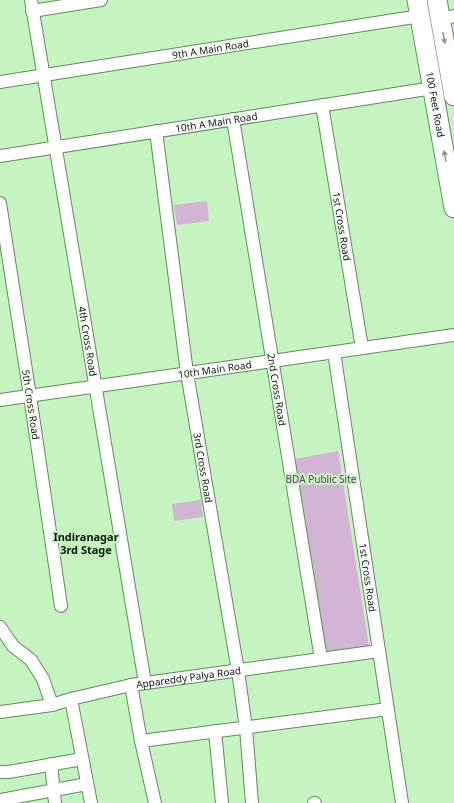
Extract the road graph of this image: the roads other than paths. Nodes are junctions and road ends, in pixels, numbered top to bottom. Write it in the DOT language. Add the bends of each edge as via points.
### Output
graph roads {
  1 [pos="101,0"];
  2 [pos="437,0"];
  3 [pos="32,5"];
  4 [pos="419,8"];
  5 [pos="447,17"];
  6 [pos="43,75"];
  7 [pos="0,82"];
  8 [pos="433,88"];
  9 [pos="454,96"];
  10 [pos="322,105"];
  11 [pos="233,119"];
  12 [pos="156,131"];
  13 [pos="55,147"];
  14 [pos="0,156"];
  15 [pos="0,203"];
  16 [pos="454,208"];
  17 [pos="454,335"];
  18 [pos="362,348"];
  19 [pos="334,352"];
  20 [pos="272,361"];
  21 [pos="187,373"];
  22 [pos="96,387"];
  23 [pos="30,396"];
  24 [pos="0,400"];
  25 [pos="61,606"];
  26 [pos="0,627"];
  27 [pos="379,651"];
  28 [pos="322,659"];
  29 [pos="238,670"];
  30 [pos="145,683"];
  31 [pos="131,685"];
  32 [pos="71,699"];
  33 [pos="52,705"];
  34 [pos="388,709"];
  35 [pos="0,712"];
  36 [pos="246,728"];
  37 [pos="215,732"];
  38 [pos="141,740"];
  39 [pos="82,758"];
  40 [pos="51,764"];
  41 [pos="0,772"];
  42 [pos="86,784"];
  43 [pos="53,790"];
  44 [pos="0,800"];
  45 [pos="54,803"];
  46 [pos="91,803"];
  47 [pos="155,803"];
  48 [pos="222,803"];
  49 [pos="252,803"];
  50 [pos="402,803"];
  1 -- 3 [label="street"];
  2 -- 5 [label="main road, 100 Feet Road"];
  3 -- 6 [label="street, 4th Cross Road"];
  4 -- 6 [label="street, 9th A Main Road"];
  4 -- 8 [label="main road, 100 Feet Road"];
  5 -- 9 [label="main road, 100 Feet Road, one-way"];
  6 -- 7 [label="street, 9th A Main Road"];
  6 -- 13 [label="street, 4th Cross Road"];
  8 -- 10 [label="street, 10th A Main Road"];
  16 -- 8 [label="main road, 100 Feet Road, one-way"];
  10 -- 11 [label="street, 10th A Main Road"];
  10 -- 18 [label="street, 1st Cross Road"];
  11 -- 12 [label="street, 10th A Main Road"];
  11 -- 20 [label="street, 2nd Cross Road"];
  12 -- 13 [label="street, 10th A Main Road"];
  12 -- 21 [label="street, 3rd Cross Road"];
  13 -- 14 [label="street, 10th A Main Road"];
  13 -- 22 [label="street, 4th Cross Road"];
  15 -- 23 [label="street, 5th Cross Road"];
  17 -- 18 [label="street, 10th Main Road"];
  18 -- 19 [label="street, 10th Main Road"];
  19 -- 20 [label="street, 10th Main Road"];
  19 -- 27 [label="street, 1st Cross Road"];
  20 -- 21 [label="street, 10th Main Road"];
  20 -- 28 [label="street, 2nd Cross Road"];
  21 -- 22 [label="street, 10th Main Road"];
  21 -- 29 [label="street, 3rd Cross Road"];
  22 -- 23 [label="street, 10th Main Road"];
  22 -- 30 [label="street, 4th Cross Road"];
  23 -- 24 [label="street, 10th Main Road"];
  23 -- 25 [label="street, 5th Cross Road"];
  26 -- 33 [label="street" via="13,646 31,660 43,679"];
  27 -- 28 [label="street, Appareddy Palya Road"];
  27 -- 34 [label="street, 1st Cross Road"];
  28 -- 29 [label="street, Appareddy Palya Road"];
  29 -- 30 [label="street, Appareddy Palya Road"];
  29 -- 36 [label="street, 3rd Cross Road"];
  30 -- 31 [label="street, Appareddy Palya Road"];
  31 -- 32 [label="street, Appareddy Palya Road"];
  31 -- 38 [label="street"];
  32 -- 33 [label="street, Appareddy Palya Road"];
  32 -- 39 [label="street"];
  33 -- 35 [label="street, Appareddy Palya Road"];
  34 -- 36 [label="street"];
  34 -- 50 [label="street, 1st Cross Road"];
  36 -- 37 [label="street"];
  36 -- 49 [label="street, 3rd Cross Road"];
  37 -- 38 [label="street"];
  37 -- 48 [label="street"];
  38 -- 47 [label="street"];
  39 -- 40 [label="street"];
  39 -- 42 [label="street"];
  40 -- 41 [label="street"];
  40 -- 43 [label="street"];
  42 -- 43 [label="street"];
  42 -- 46 [label="street"];
  43 -- 44 [label="street"];
  43 -- 45 [label="street"];
}
